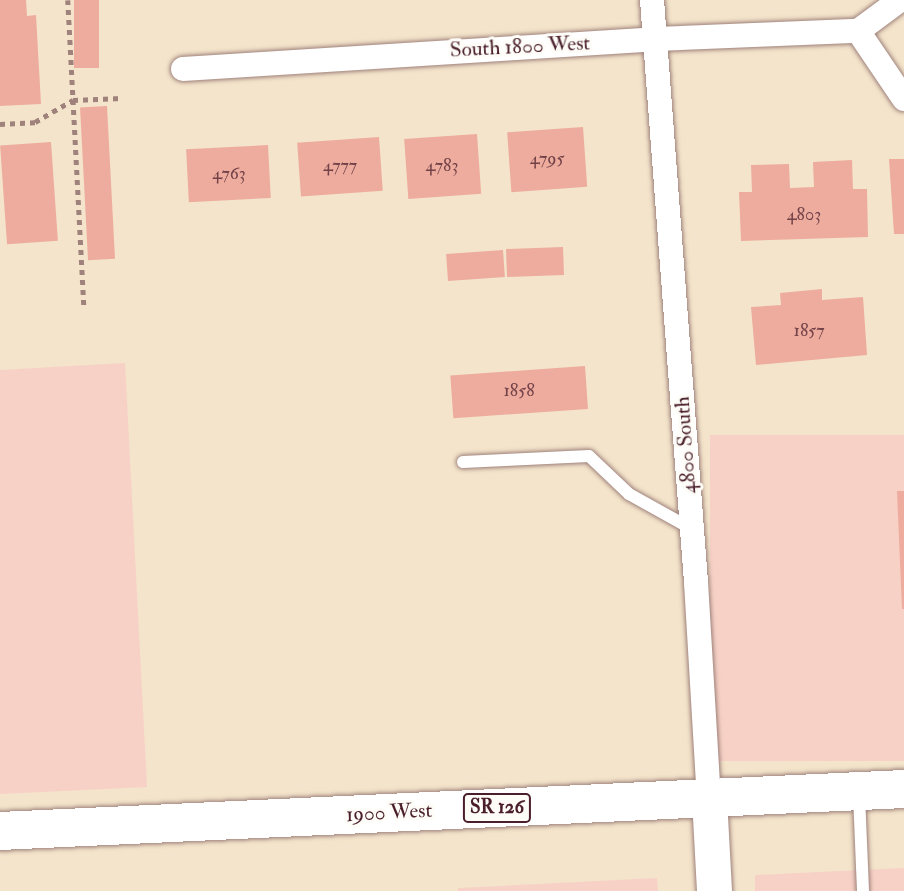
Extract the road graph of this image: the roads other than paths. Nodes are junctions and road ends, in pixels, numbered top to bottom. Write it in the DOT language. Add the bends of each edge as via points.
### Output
graph roads {
  1 [pos="652,0"];
  2 [pos="900,0"];
  3 [pos="858,31"];
  4 [pos="655,39"];
  5 [pos="183,69"];
  6 [pos="904,99"];
  7 [pos="463,462"];
  8 [pos="692,529"];
  9 [pos="904,789"];
  10 [pos="859,791"];
  11 [pos="709,798"];
  12 [pos="0,831"];
  13 [pos="714,891"];
  14 [pos="863,891"];
  1 -- 4 [label="street, 4800 South"];
  2 -- 3 [label="street"];
  3 -- 4 [label="street, South 1800 West"];
  3 -- 6 [label="street"];
  4 -- 5 [label="street, South 1800 West"];
  4 -- 8 [label="street, 4800 South"];
  7 -- 8 [label="lane" via="589,456 629,494"];
  8 -- 11 [label="street, 4800 South"];
  9 -- 10 [label="main road, 1900 West / SR 126"];
  10 -- 11 [label="main road, 1900 West / SR 126"];
  10 -- 14 [label="lane"];
  11 -- 12 [label="main road, 1900 West / SR 126"];
  11 -- 13 [label="main road, 4800 South"];
}
